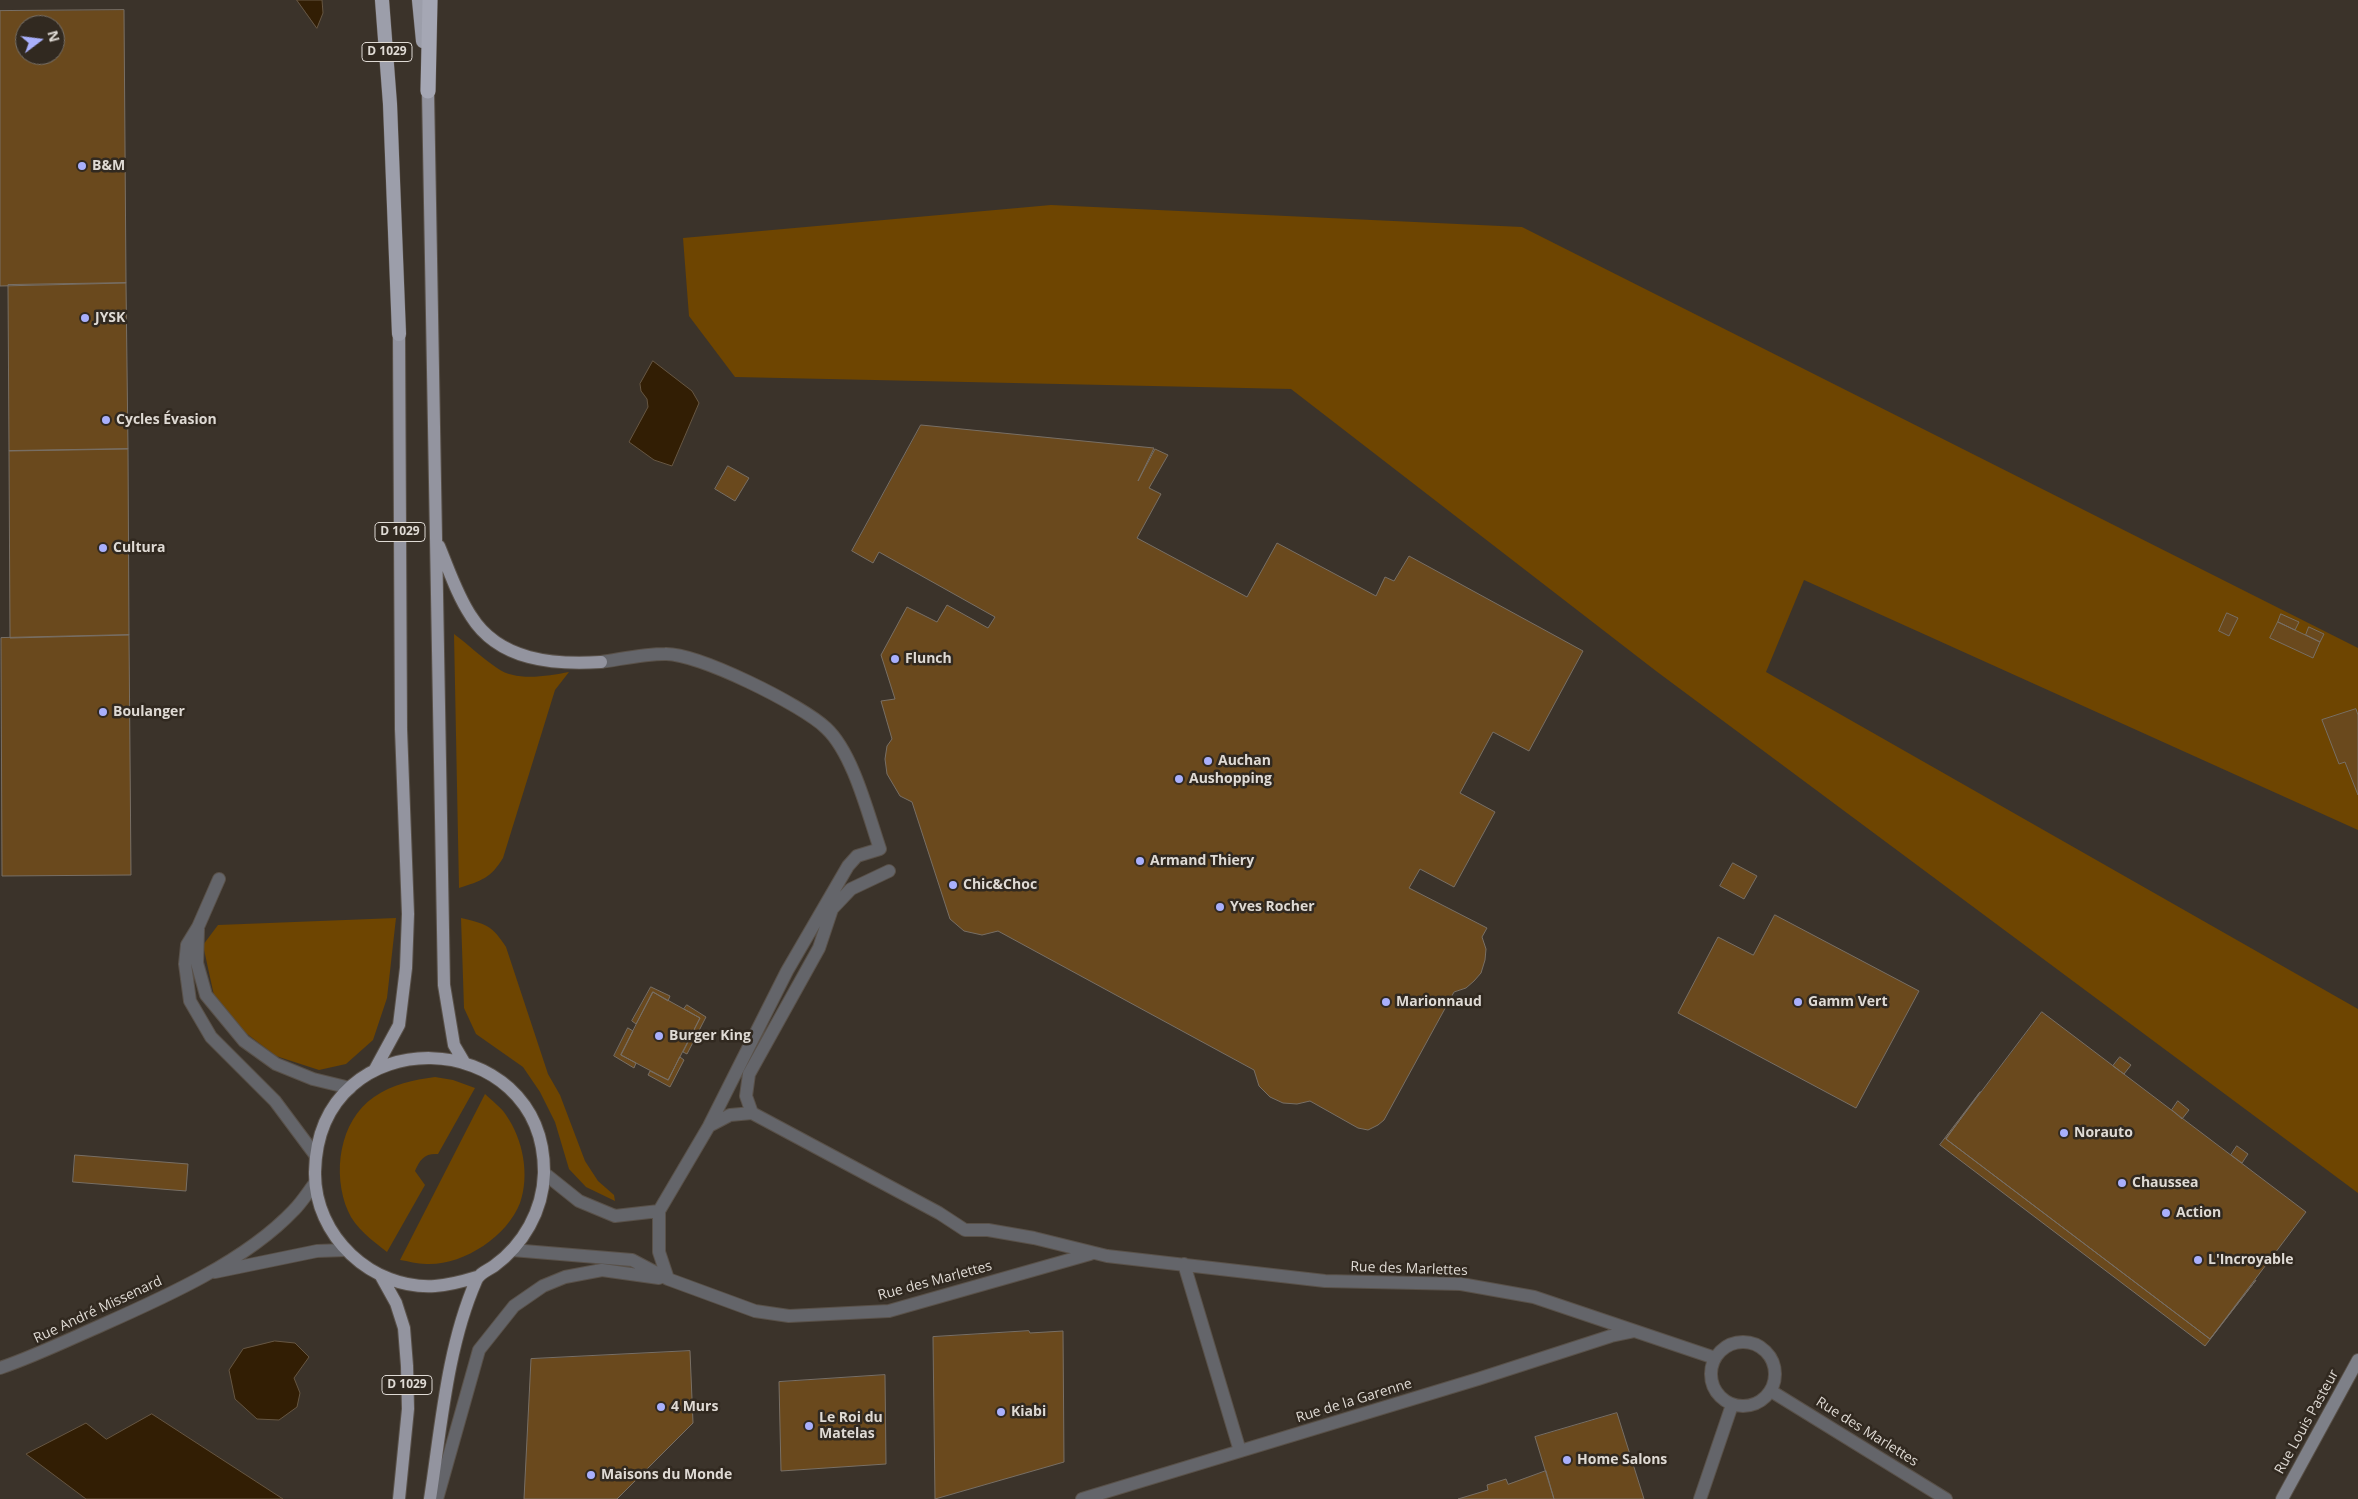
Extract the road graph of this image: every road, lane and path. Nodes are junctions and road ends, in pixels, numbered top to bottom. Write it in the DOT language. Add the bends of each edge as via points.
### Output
graph roads {
  1 [pos="382,0"];
  2 [pos="419,0"];
  3 [pos="430,0"];
  4 [pos="428,91"];
  5 [pos="399,334"];
  6 [pos="436,538"];
  7 [pos="601,662"];
  8 [pos="889,871"];
  9 [pos="219,880"];
  10 [pos="198,927"];
  11 [pos="464,1062"];
  12 [pos="374,1071"];
  13 [pos="350,1088"];
  14 [pos="752,1113"];
  15 [pos="709,1126"];
  16 [pos="316,1156"];
  17 [pos="544,1173"];
  18 [pos="315,1183"];
  19 [pos="659,1211"];
  20 [pos="346,1250"];
  21 [pos="512,1250"];
  22 [pos="1093,1253"];
  23 [pos="1184,1264"];
  24 [pos="207,1274"];
  25 [pos="382,1276"];
  26 [pos="477,1277"];
  27 [pos="668,1279"];
  28 [pos="1635,1331"];
  29 [pos="1716,1358"];
  30 [pos="2358,1360"];
  31 [pos="0,1368"];
  32 [pos="1771,1391"];
  33 [pos="1732,1405"];
  34 [pos="1240,1451"];
  35 [pos="399,1499"];
  36 [pos="430,1499"];
  37 [pos="437,1499"];
  38 [pos="1082,1499"];
  39 [pos="1700,1499"];
  40 [pos="1946,1499"];
  41 [pos="2282,1499"];
  1 -- 5 [label="highway, D 1029" via="390,104"];
  2 -- 4 [label="highway, D 1029"];
  3 -- 4 [label="highway"];
  4 -- 6 [label="main road"];
  5 -- 12 [label="main road, D 1029" via="401,729 408,914 399,1025"];
  6 -- 7 [label="main road" via="467,610 496,642 530,658"];
  6 -- 11 [label="main road, D 1029" via="444,985 454,1045"];
  7 -- 15 [label="street" via="667,654 689,658 737,676 786,701 826,728 843,751 859,786 880,849 857,856 848,866 787,971"];
  8 -- 14 [label="street" via="851,889 832,909 819,948 749,1074 746,1096"];
  9 -- 10 [label="street"];
  10 -- 13 [label="street" via="197,963 206,995 244,1041 262,1056 284,1067 313,1079"];
  10 -- 16 [label="street" via="187,945 185,964 190,1001 211,1037 275,1102"];
  11 -- 12 [label="main road" via="446,1058 409,1058"];
  11 -- 17 [label="main road" via="486,1072 522,1104 536,1133"];
  12 -- 13 [label="main road"];
  13 -- 16 [label="main road" via="327,1119"];
  14 -- 15 [label="street" via="730,1116"];
  14 -- 22 [label="street, Rue des Marlettes" via="966,1230 988,1230 1034,1238"];
  15 -- 19 [label="street"];
  16 -- 18 [label="main road"];
  17 -- 19 [label="street" via="579,1201 615,1216"];
  17 -- 21 [label="main road" via="532,1222"];
  18 -- 20 [label="main road" via="320,1207"];
  18 -- 24 [label="street, Rue André Missenard" via="294,1210 265,1236"];
  19 -- 27 [label="street" via="660,1260"];
  20 -- 24 [label="street, Rue André Missenard" via="317,1251"];
  20 -- 25 [label="main road" via="362,1265"];
  21 -- 26 [label="main road"];
  21 -- 27 [label="street" via="632,1260"];
  22 -- 23 [label="street, Rue des Marlettes"];
  22 -- 27 [label="street, Rue des Marlettes" via="889,1311 840,1315 790,1316 755,1311"];
  23 -- 28 [label="street, Rue des Marlettes" via="1325,1281 1477,1286 1534,1296"];
  23 -- 34 [label="street"];
  24 -- 31 [label="street, Rue André Missenard" via="31,1358"];
  25 -- 26 [label="main road" via="399,1282 436,1286"];
  25 -- 35 [label="main road, D 1029" via="404,1328 407,1366 408,1409"];
  26 -- 36 [label="main road, D 1029" via="459,1326"];
  27 -- 37 [label="street" via="602,1270 565,1277 543,1286 514,1306 479,1350"];
  28 -- 29 [label="street, Rue des Marlettes"];
  28 -- 34 [label="street, Rue de la Garenne"];
  29 -- 32 [label="street" via="1730,1344 1751,1343 1760,1347 1768,1353 1775,1367"];
  29 -- 33 [label="street" via="1711,1368 1711,1380 1722,1399"];
  30 -- 41 [label="main road, Rue Louis Pasteur"];
  32 -- 33 [label="street" via="1754,1405"];
  32 -- 40 [label="street, Rue des Marlettes"];
  33 -- 39 [label="street"];
  34 -- 38 [label="street, Rue de la Garenne"];
}
